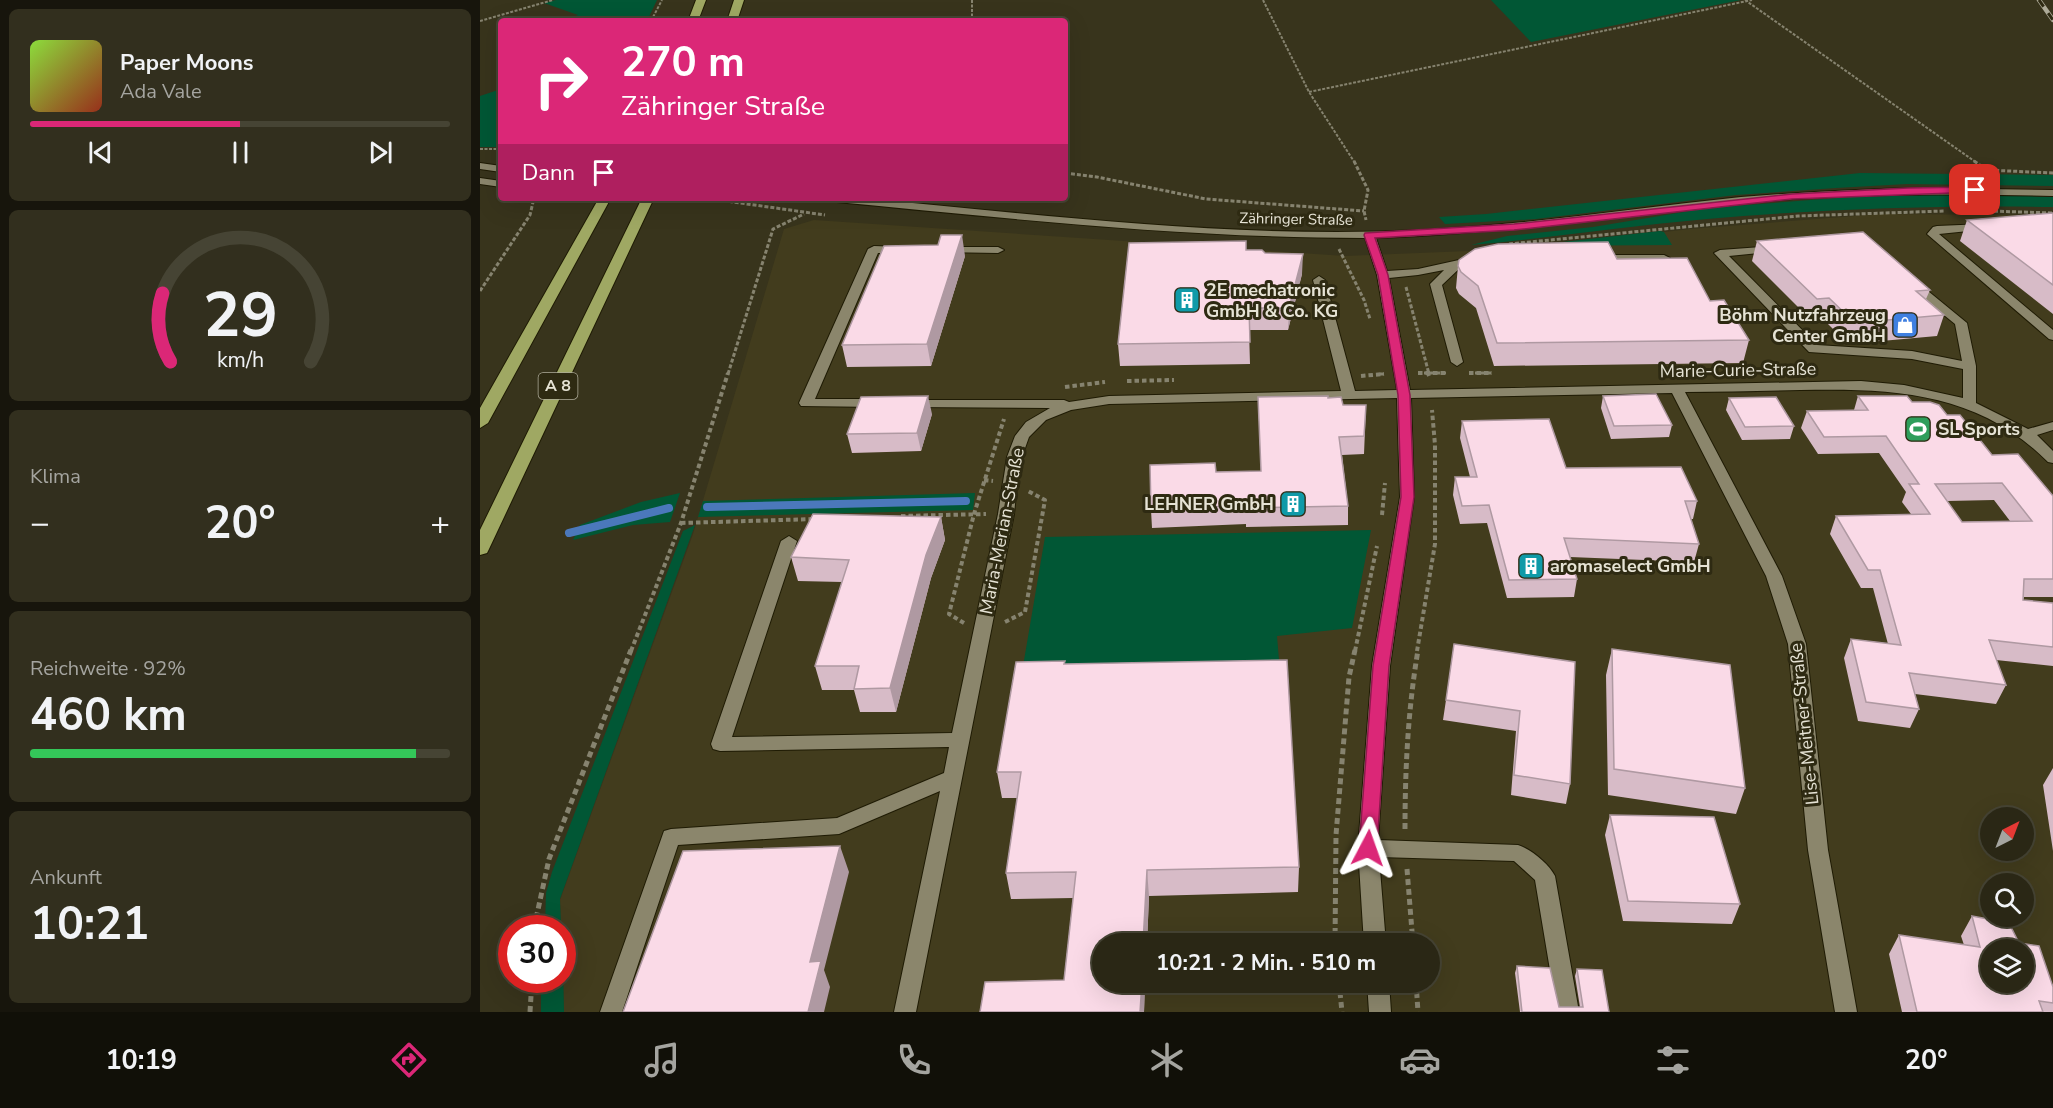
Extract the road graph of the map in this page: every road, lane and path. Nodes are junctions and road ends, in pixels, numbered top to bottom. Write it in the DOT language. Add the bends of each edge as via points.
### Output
graph roads {
  1 [pos="553,0"];
  2 [pos="662,0"];
  3 [pos="701,0"];
  4 [pos="739,0"];
  5 [pos="972,0"];
  6 [pos="1263,0"];
  7 [pos="1752,0"];
  8 [pos="1745,1"];
  9 [pos="653,18"];
  10 [pos="694,18"];
  11 [pos="733,18"];
  12 [pos="972,18"];
  13 [pos="480,21"];
  14 [pos="1309,92"];
  15 [pos="480,149"];
  16 [pos="498,149"];
  17 [pos="480,166"];
  18 [pos="498,169"];
  19 [pos="2053,172"];
  20 [pos="1068,173"];
  21 [pos="480,181"];
  22 [pos="498,184"];
  23 [pos="2053,193"];
  24 [pos="533,201"];
  25 [pos="603,201"];
  26 [pos="646,201"];
  27 [pos="858,201"];
  28 [pos="1364,211"];
  29 [pos="805,213"];
  30 [pos="2001,227"];
  31 [pos="1337,235"];
  32 [pos="1369,235"];
  33 [pos="1790,248"];
  34 [pos="998,250"];
  35 [pos="1494,258"];
  36 [pos="1664,258"];
  37 [pos="1581,259"];
  38 [pos="1458,263"];
  39 [pos="1418,272"];
  40 [pos="1402,273"];
  41 [pos="1383,275"];
  42 [pos="1906,279"];
  43 [pos="1319,280"];
  44 [pos="1436,284"];
  45 [pos="480,291"];
  46 [pos="1370,321"];
  47 [pos="2053,336"];
  48 [pos="1457,362"];
  49 [pos="1382,363"];
  50 [pos="1970,366"];
  51 [pos="1677,389"];
  52 [pos="1431,394"];
  53 [pos="1349,395"];
  54 [pos="1386,395"];
  55 [pos="1404,395"];
  56 [pos="1070,404"];
  57 [pos="1969,405"];
  58 [pos="480,423"];
  59 [pos="2053,426"];
  60 [pos="2026,434"];
  61 [pos="2053,459"];
  62 [pos="1386,477"];
  63 [pos="984,480"];
  64 [pos="1011,481"];
  65 [pos="1006,514"];
  66 [pos="892,516"];
  67 [pos="1382,517"];
  68 [pos="822,519"];
  69 [pos="681,523"];
  70 [pos="1378,538"];
  71 [pos="789,542"];
  72 [pos="480,549"];
  73 [pos="981,634"];
  74 [pos="959,740"];
  75 [pos="951,778"];
  76 [pos="1368,848"];
  77 [pos="1406,849"];
  78 [pos="537,915"];
  79 [pos="1335,933"];
  80 [pos="1374,933"];
  81 [pos="1412,933"];
  82 [pos="531,993"];
  83 [pos="1340,993"];
  84 [pos="1378,993"];
  85 [pos="1417,993"];
  86 [pos="530,1012"];
  87 [pos="611,1012"];
  88 [pos="905,1012"];
  89 [pos="1342,1012"];
  90 [pos="1380,1012"];
  91 [pos="1418,1012"];
  92 [pos="1568,1012"];
  93 [pos="1846,1012"];
  1 -- 13 [label="path"];
  2 -- 9 [label="path"];
  3 -- 10 [label="highway"];
  4 -- 11 [label="highway"];
  5 -- 12 [label="path"];
  6 -- 14 [label="path"];
  7 -- 8 [label="path"];
  8 -- 14 [label="path"];
  8 -- 19 [label="path" via="1987,170"];
  14 -- 28 [label="path" via="1360,170 1368,190"];
  15 -- 16 [label="path"];
  17 -- 18 [label="street"];
  20 -- 28 [label="path" via="1206,199"];
  21 -- 22 [label="street"];
  23 -- 32 [label="street, Zähringer Straße" via="1852,193 1710,204 1514,227"];
  24 -- 45 [label="path" via="530,215"];
  25 -- 58 [label="highway, A 8"];
  26 -- 72 [label="highway, A 8"];
  27 -- 31 [label="street, Zähringer Straße" via="1170,230"];
  28 -- 32 [label="path"];
  29 -- 69 [label="path" via="773,229"];
  30 -- 47 [label="street" via="1936,229 1933,234"];
  31 -- 32 [label="street, Zähringer Straße"];
  31 -- 46 [label="path" via="1339,252 1364,300"];
  32 -- 41 [label="street"];
  33 -- 50 [label="street" via="1720,253 1813,349 1911,355"];
  34 -- 56 [label="street" via="874,249 806,403"];
  35 -- 38 [label="street"];
  36 -- 37 [label="street"];
  38 -- 39 [label="street"];
  38 -- 44 [label="street"];
  39 -- 40 [label="street"];
  39 -- 44 [label="street"];
  40 -- 41 [label="street"];
  40 -- 52 [label="path"];
  41 -- 55 [label="street"];
  42 -- 50 [label="street" via="1961,323"];
  43 -- 53 [label="street"];
  44 -- 48 [label="street"];
  49 -- 54 [label="path"];
  50 -- 57 [label="street"];
  51 -- 52 [label="street, Marie-Curie-Straße"];
  51 -- 57 [label="street, Marie-Curie-Straße" via="1861,385 1935,394"];
  51 -- 93 [label="street, Lise-Meitner-Straße" via="1774,576 1797,644 1818,850"];
  52 -- 55 [label="street, Marie-Curie-Straße"];
  52 -- 77 [label="path" via="1435,544 1411,689 1404,770"];
  53 -- 54 [label="street, Maria-Merian-Straße"];
  53 -- 56 [label="street, Maria-Merian-Straße"];
  54 -- 55 [label="street, Maria-Merian-Straße"];
  55 -- 76 [label="street" via="1407,497 1381,666"];
  56 -- 64 [label="street, Maria-Merian-Straße" via="1045,414 1024,430 1015,450"];
  57 -- 60 [label="street, Marie-Curie-Straße"];
  59 -- 60 [label="street"];
  60 -- 61 [label="street, Marie-Curie-Straße"];
  62 -- 67 [label="path"];
  63 -- 64 [label="path"];
  64 -- 65 [label="street, Maria-Merian-Straße"];
  64 -- 73 [label="path" via="1044,500 1025,612"];
  65 -- 66 [label="path"];
  65 -- 73 [label="street, Maria-Merian-Straße"];
  68 -- 69 [label="path"];
  69 -- 78 [label="path" via="549,859"];
  70 -- 79 [label="path" via="1349,677 1336,835"];
  71 -- 74 [label="street" via="720,744"];
  73 -- 74 [label="street, Maria-Merian-Straße"];
  74 -- 75 [label="street, Maria-Merian-Straße"];
  75 -- 87 [label="street" via="839,826 671,837"];
  75 -- 88 [label="street, Maria-Merian-Straße"];
  76 -- 77 [label="street"];
  76 -- 80 [label="street"];
  77 -- 81 [label="path"];
  77 -- 92 [label="street" via="1518,853 1545,876"];
  82 -- 86 [label="path"];
  83 -- 89 [label="path"];
  84 -- 90 [label="street"];
  85 -- 91 [label="path"];
}
